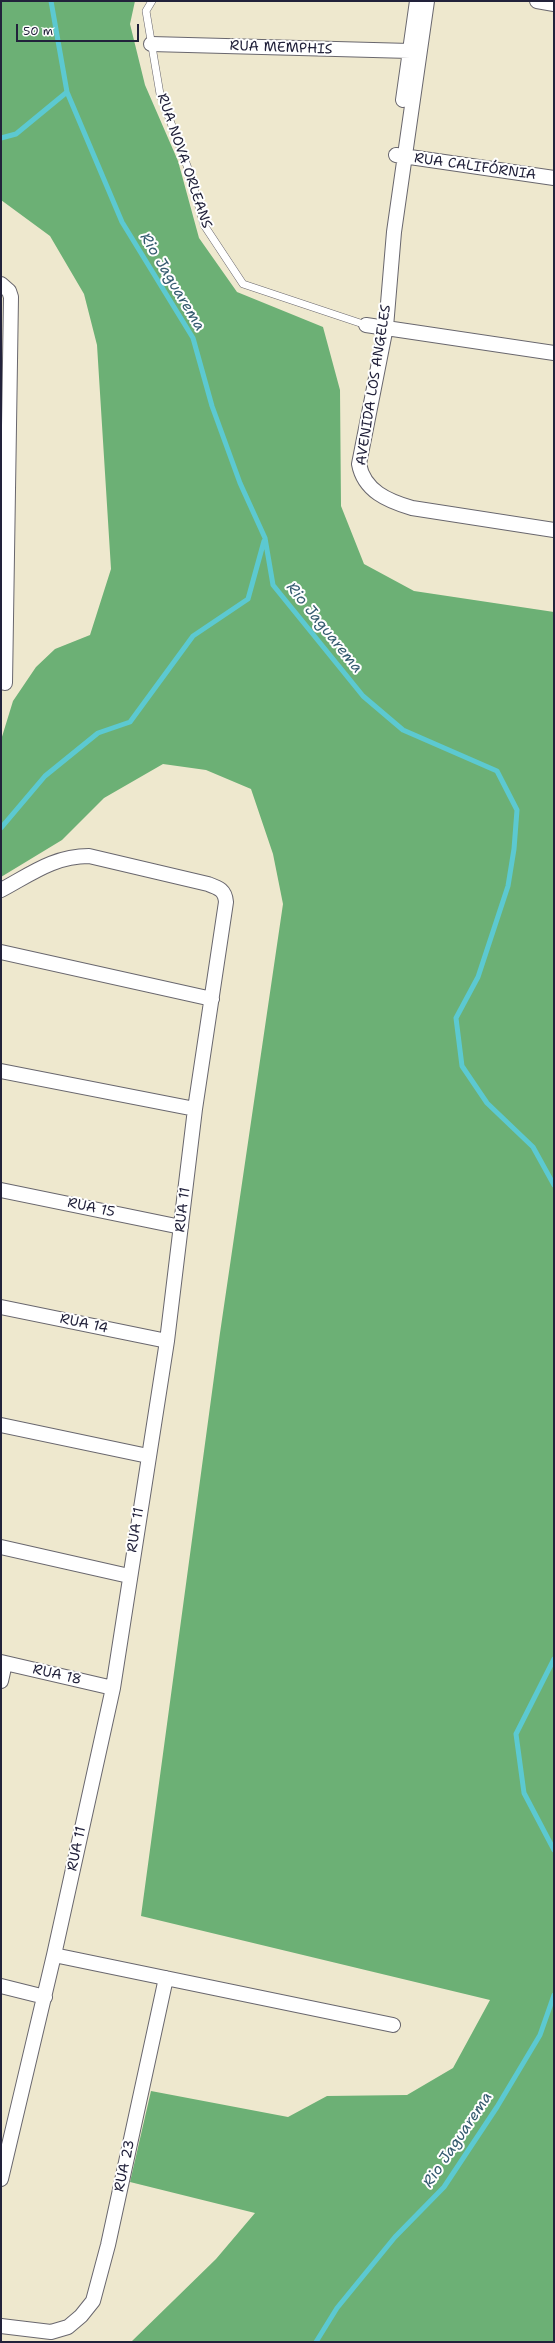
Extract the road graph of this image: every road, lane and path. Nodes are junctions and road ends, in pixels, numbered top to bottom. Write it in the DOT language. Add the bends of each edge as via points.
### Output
graph roads {
  1 [pos="152,1"];
  2 [pos="417,1"];
  3 [pos="427,1"];
  4 [pos="537,1"];
  5 [pos="554,4"];
  6 [pos="151,44"];
  7 [pos="410,52"];
  8 [pos="400,156"];
  9 [pos="554,178"];
  10 [pos="1,284"];
  11 [pos="366,325"];
  12 [pos="386,327"];
  13 [pos="554,353"];
  14 [pos="554,530"];
  15 [pos="5,682"];
  16 [pos="1,890"];
  17 [pos="1,952"];
  18 [pos="212,999"];
  19 [pos="1,1071"];
  20 [pos="195,1109"];
  21 [pos="1,1190"];
  22 [pos="181,1227"];
  23 [pos="1,1307"];
  24 [pos="166,1341"];
  25 [pos="1,1425"];
  26 [pos="148,1456"];
  27 [pos="1,1547"];
  28 [pos="129,1576"];
  29 [pos="3,1662"];
  30 [pos="1,1681"];
  31 [pos="113,1688"];
  32 [pos="54,1955"];
  33 [pos="166,1978"];
  34 [pos="1,1986"];
  35 [pos="45,1997"];
  36 [pos="393,2024"];
  37 [pos="1,2179"];
  38 [pos="1,2326"];
  1 -- 6 [label="lane, RUA NOVA ORLEANS" via="146,11"];
  2 -- 7 [label="street, AVENIDA LOS ANGELES"];
  3 -- 8 [label="street, AVENIDA LOS ANGELES"];
  4 -- 5 [label="street"];
  6 -- 7 [label="street, RUA MEMPHIS"];
  6 -- 11 [label="lane, RUA NOVA ORLEANS" via="160,94 189,171 204,225 243,284"];
  7 -- 8 [label="street, AVENIDA LOS ANGELES"];
  8 -- 9 [label="street, RUA CALIFÓRNIA"];
  8 -- 12 [label="street, AVENIDA LOS ANGELES"];
  10 -- 15 [label="street" via="11,297"];
  11 -- 12 [label="street, RUA NOVA ORLEANS"];
  12 -- 13 [label="street, RUA NOVA ORLEANS"];
  12 -- 14 [label="street, AVENIDA LOS ANGELES" via="359,464 366,483 376,493 394,503 412,508"];
  16 -- 18 [label="street, RUA 11" via="56,860 72,856 89,856 220,888 225,894 226,902"];
  17 -- 18 [label="street"];
  18 -- 20 [label="street, RUA 11"];
  19 -- 20 [label="street"];
  20 -- 22 [label="street, RUA 11"];
  21 -- 22 [label="street, RUA 15"];
  22 -- 24 [label="street, RUA 11"];
  23 -- 24 [label="street, RUA 14"];
  24 -- 26 [label="street, RUA 11"];
  25 -- 26 [label="street"];
  26 -- 28 [label="street, RUA 11"];
  27 -- 28 [label="street"];
  28 -- 31 [label="street, RUA 11"];
  29 -- 30 [label="street"];
  29 -- 31 [label="street, RUA 18"];
  31 -- 32 [label="street, RUA 11"];
  32 -- 33 [label="street"];
  32 -- 35 [label="street, RUA 11"];
  33 -- 36 [label="street"];
  33 -- 38 [label="street, RUA 23" via="108,2245 93,2301 68,2327 51,2332"];
  34 -- 35 [label="street"];
  35 -- 37 [label="street, RUA 11"];
}
